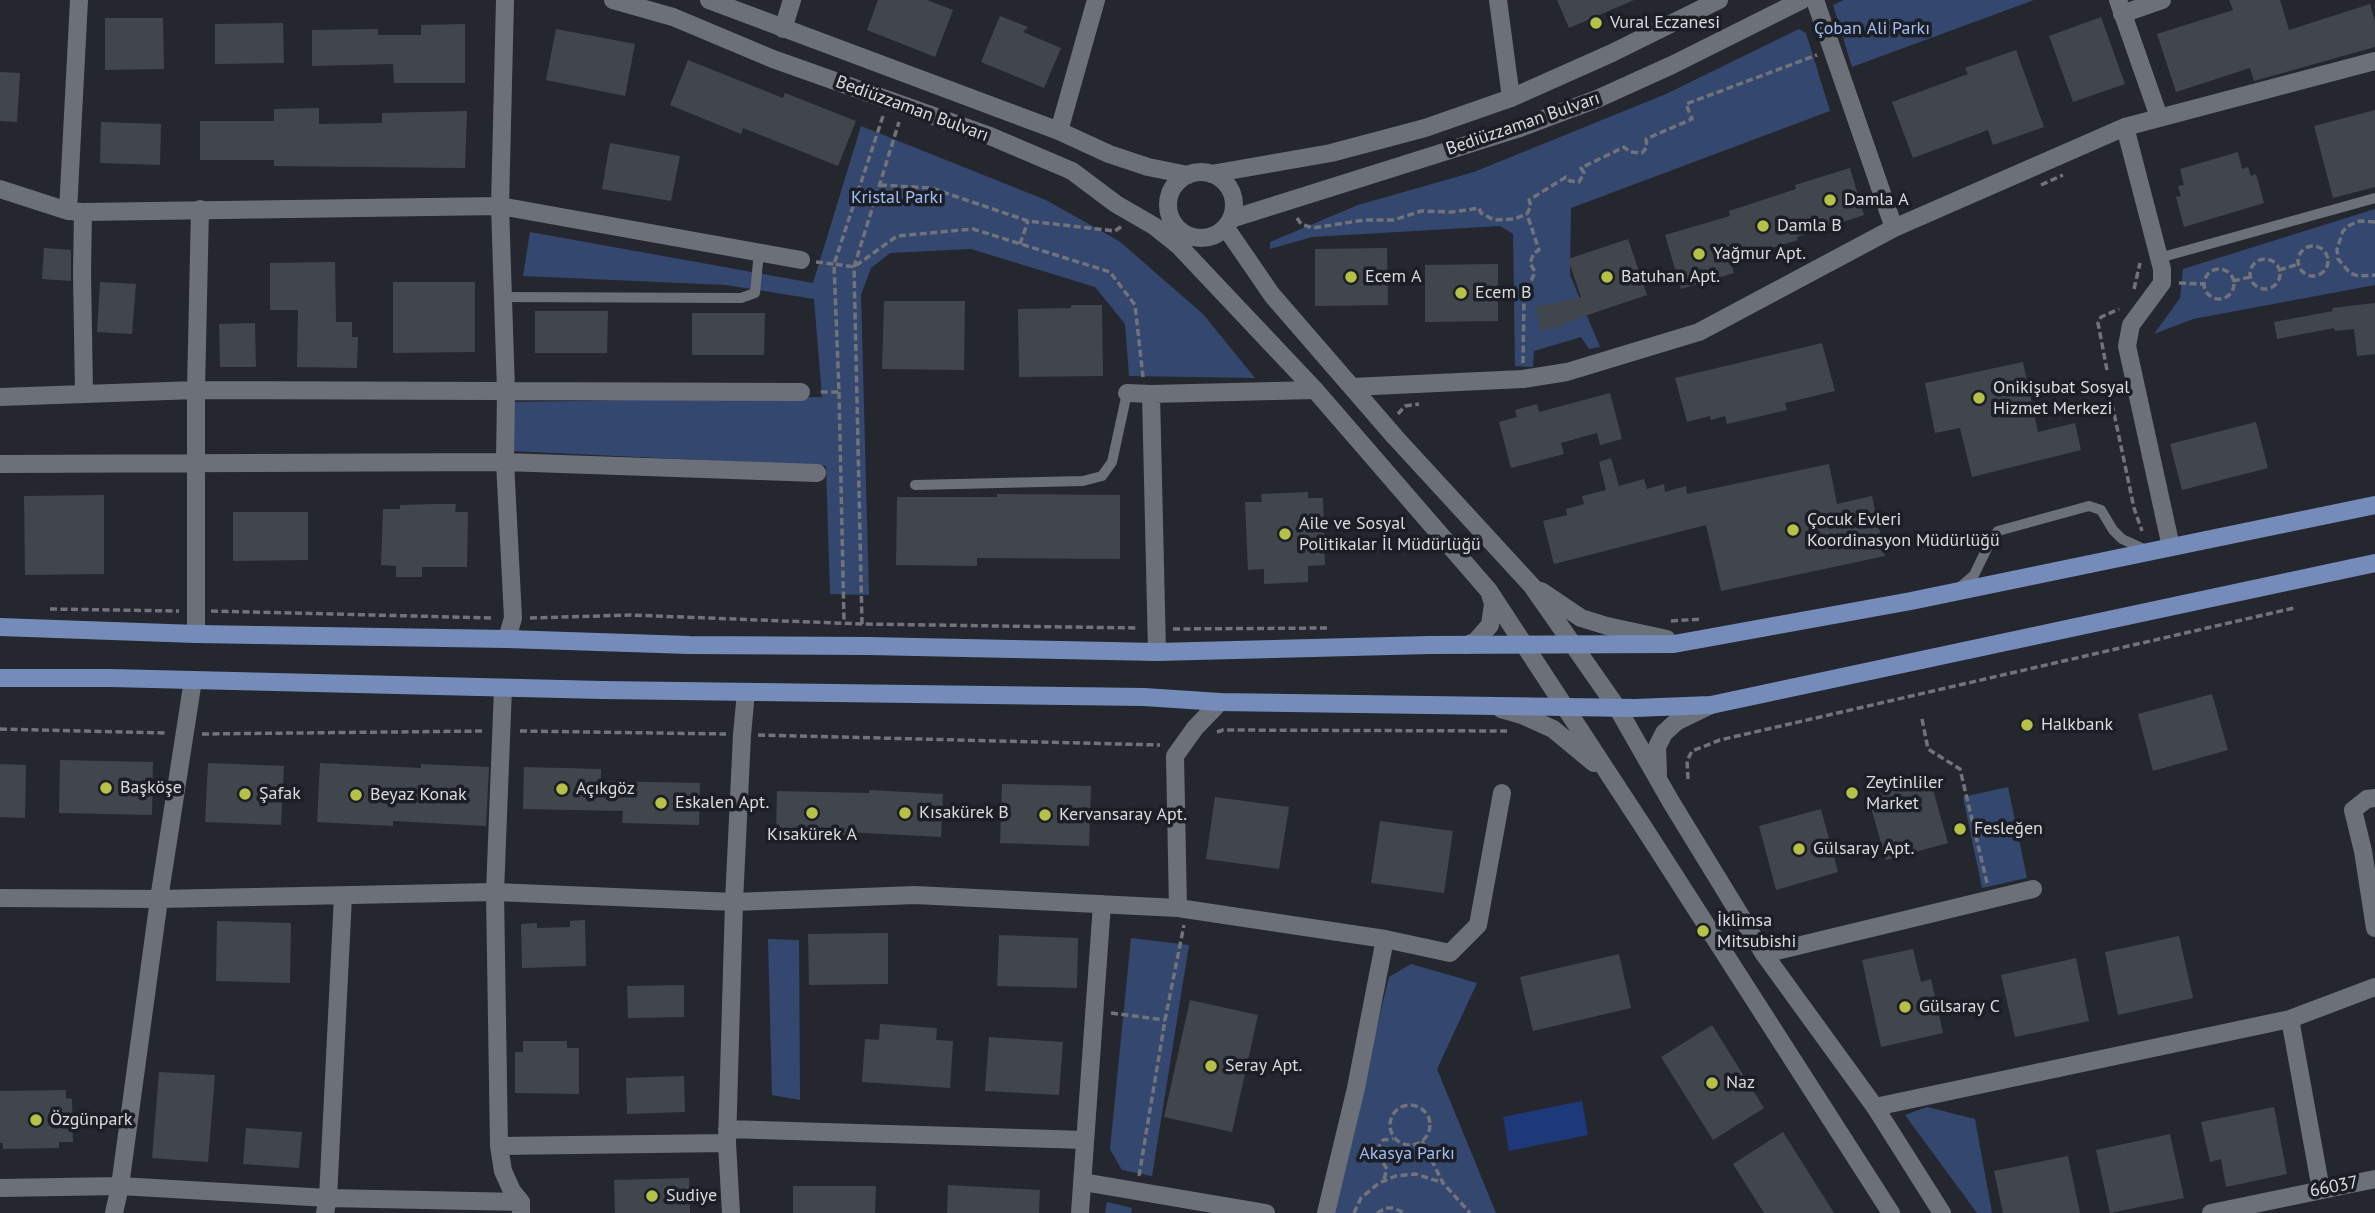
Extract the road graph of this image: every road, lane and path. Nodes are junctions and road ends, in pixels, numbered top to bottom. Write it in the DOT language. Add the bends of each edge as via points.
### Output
graph roads {
  1 [pos="79,0"];
  2 [pos="505,0"];
  3 [pos="613,0"];
  4 [pos="709,0"];
  5 [pos="792,0"];
  6 [pos="1096,0"];
  7 [pos="1499,0"];
  8 [pos="1719,0"];
  9 [pos="1802,0"];
  10 [pos="1815,0"];
  11 [pos="2162,0"];
  12 [pos="2120,7"];
  13 [pos="783,29"];
  14 [pos="1830,50"];
  15 [pos="2375,61"];
  16 [pos="1511,98"];
  17 [pos="896,104"];
  18 [pos="2159,117"];
  19 [pos="2125,127"];
  20 [pos="1059,131"];
  21 [pos="2071,169"];
  22 [pos="1211,174"];
  23 [pos="1188,175"];
  24 [pos="880,185"];
  25 [pos="2035,188"];
  26 [pos="0,189"];
  27 [pos="2375,198"];
  28 [pos="1286,202"];
  29 [pos="500,206"];
  30 [pos="200,209"];
  31 [pos="76,211"];
  32 [pos="1527,214"];
  33 [pos="1137,216"];
  34 [pos="1028,221"];
  35 [pos="2375,222"];
  36 [pos="1228,223"];
  37 [pos="1154,226"];
  38 [pos="1894,228"];
  39 [pos="1182,232"];
  40 [pos="1020,244"];
  41 [pos="759,252"];
  42 [pos="2338,256"];
  43 [pos="2150,258"];
  44 [pos="2328,259"];
  45 [pos="801,260"];
  46 [pos="834,264"];
  47 [pos="2299,264"];
  48 [pos="854,267"];
  49 [pos="2279,270"];
  50 [pos="2375,275"];
  51 [pos="2250,277"];
  52 [pos="2233,281"];
  53 [pos="2162,283"];
  54 [pos="2204,285"];
  55 [pos="2132,292"];
  56 [pos="503,298"];
  57 [pos="2122,307"];
  58 [pos="2107,370"];
  59 [pos="1523,379"];
  60 [pos="1352,387"];
  61 [pos="195,390"];
  62 [pos="1315,390"];
  63 [pos="506,391"];
  64 [pos="801,392"];
  65 [pos="839,392"];
  66 [pos="84,394"];
  67 [pos="1141,394"];
  68 [pos="2110,394"];
  69 [pos="0,397"];
  70 [pos="1420,404"];
  71 [pos="1399,422"];
  72 [pos="505,462"];
  73 [pos="0,464"];
  74 [pos="196,464"];
  75 [pos="817,473"];
  76 [pos="915,485"];
  77 [pos="2375,505"];
  78 [pos="2147,543"];
  79 [pos="2171,547"];
  80 [pos="2375,563"];
  81 [pos="1532,586"];
  82 [pos="1489,591"];
  83 [pos="1951,593"];
  84 [pos="2294,608"];
  85 [pos="42,609"];
  86 [pos="195,611"];
  87 [pos="513,618"];
  88 [pos="1703,619"];
  89 [pos="844,622"];
  90 [pos="1662,622"];
  91 [pos="862,624"];
  92 [pos="0,627"];
  93 [pos="1337,627"];
  94 [pos="1157,629"];
  95 [pos="196,634"];
  96 [pos="507,639"];
  97 [pos="1693,641"];
  98 [pos="1466,645"];
  99 [pos="1526,645"];
  100 [pos="1573,645"];
  101 [pos="1157,652"];
  102 [pos="0,678"];
  103 [pos="193,680"];
  104 [pos="503,688"];
  105 [pos="746,692"];
  106 [pos="1220,702"];
  107 [pos="1711,705"];
  108 [pos="1477,706"];
  109 [pos="1566,708"];
  110 [pos="1618,709"];
  111 [pos="1922,719"];
  112 [pos="0,729"];
  113 [pos="501,731"];
  114 [pos="1513,731"];
  115 [pos="186,734"];
  116 [pos="1213,734"];
  117 [pos="741,735"];
  118 [pos="1182,746"];
  119 [pos="1609,777"];
  120 [pos="1658,778"];
  121 [pos="1688,779"];
  122 [pos="1502,793"];
  123 [pos="2375,798"];
  124 [pos="2033,889"];
  125 [pos="495,892"];
  126 [pos="343,896"];
  127 [pos="0,898"];
  128 [pos="159,899"];
  129 [pos="1991,899"];
  130 [pos="734,902"];
  131 [pos="1102,904"];
  132 [pos="1183,908"];
  133 [pos="2375,928"];
  134 [pos="1385,939"];
  135 [pos="1765,954"];
  136 [pos="2375,987"];
  137 [pos="2375,995"];
  138 [pos="1094,1012"];
  139 [pos="2290,1018"];
  140 [pos="1165,1020"];
  141 [pos="1875,1107"];
  142 [pos="727,1136"];
  143 [pos="1395,1139"];
  144 [pos="1085,1140"];
  145 [pos="1422,1142"];
  146 [pos="499,1146"];
  147 [pos="2375,1179"];
  148 [pos="1083,1182"];
  149 [pos="1379,1183"];
  150 [pos="1444,1183"];
  151 [pos="120,1186"];
  152 [pos="0,1188"];
  153 [pos="2321,1190"];
  154 [pos="1137,1191"];
  155 [pos="327,1206"];
  156 [pos="521,1207"];
  157 [pos="114,1213"];
  158 [pos="732,1213"];
  159 [pos="1080,1213"];
  160 [pos="1266,1213"];
  161 [pos="1326,1213"];
  162 [pos="1354,1213"];
  163 [pos="1377,1213"];
  164 [pos="1404,1213"];
  165 [pos="1470,1213"];
  166 [pos="1891,1213"];
  167 [pos="1942,1213"];
  168 [pos="2211,1213"];
  1 -- 31 [label="street"];
  2 -- 29 [label="street"];
  3 -- 17 [label="street, Bediüzzaman Bulvarı" via="673,17"];
  4 -- 13 [label="street, Bediüzzaman Bulvarı"];
  5 -- 13 [label="street"];
  6 -- 20 [label="street"];
  7 -- 16 [label="street"];
  8 -- 16 [label="street, Bediüzzaman Bulvarı"];
  9 -- 28 [label="street, Bediüzzaman Bulvarı" via="1597,99"];
  10 -- 14 [label="street"];
  11 -- 12 [label="street"];
  12 -- 18 [label="street"];
  13 -- 20 [label="street, Bediüzzaman Bulvarı"];
  14 -- 32 [label="path" via="1686,104 1692,119 1646,139 1642,153 1624,147 1581,168 1584,173 1579,182 1566,177 1529,200"];
  14 -- 38 [label="street"];
  15 -- 18 [label="street"];
  16 -- 22 [label="street, Bediüzzaman Bulvarı" via="1425,128 1331,153"];
  17 -- 24 [label="path"];
  17 -- 33 [label="street, Bediüzzaman Bulvarı" via="990,136 1072,171"];
  17 -- 46 [label="path"];
  18 -- 19 [label="street"];
  19 -- 38 [label="street"];
  19 -- 43 [label="street"];
  20 -- 23 [label="street, Bediüzzaman Bulvarı" via="1109,155"];
  21 -- 25 [label="path"];
  22 -- 23 [label="street"];
  22 -- 36 [label="street" via="1230,188 1234,204"];
  23 -- 39 [label="street" via="1173,188 1168,207"];
  24 -- 34 [label="path" via="931,188"];
  24 -- 48 [label="path"];
  26 -- 31 [label="street"];
  27 -- 43 [label="lane"];
  28 -- 32 [label="path" via="1301,224 1312,228 1394,220 1421,211 1479,208 1493,220"];
  28 -- 36 [label="street, Bediüzzaman Bulvarı"];
  29 -- 30 [label="street"];
  29 -- 41 [label="street"];
  29 -- 56 [label="street"];
  30 -- 31 [label="street"];
  30 -- 61 [label="street"];
  31 -- 66 [label="street"];
  32 -- 59 [label="path" via="1539,250 1530,263 1535,272 1524,297"];
  33 -- 34 [label="path" via="1115,231"];
  33 -- 37 [label="street, Bediüzzaman Bulvarı"];
  34 -- 40 [label="path"];
  35 -- 42 [label="path" via="2359,221 2343,231"];
  36 -- 39 [label="street" via="1210,237"];
  36 -- 60 [label="street" via="1272,295"];
  37 -- 39 [label="street"];
  37 -- 62 [label="street, Bediüzzaman Bulvarı"];
  38 -- 59 [label="street" via="1699,332 1567,372"];
  40 -- 48 [label="path" via="973,229 897,236"];
  40 -- 67 [label="path" via="1110,272 1135,305"];
  41 -- 45 [label="street"];
  41 -- 56 [label="lane" via="755,293 741,298"];
  42 -- 44 [label="path"];
  42 -- 50 [label="path" via="2350,273"];
  43 -- 53 [label="street" via="2162,269"];
  43 -- 55 [label="path"];
  44 -- 47 [label="path" via="2325,270 2317,275 2304,273"];
  44 -- 47 [label="path" via="2322,249 2312,247 2300,254"];
  45 -- 46 [label="path"];
  46 -- 48 [label="path"];
  46 -- 65 [label="path"];
  47 -- 49 [label="path"];
  48 -- 91 [label="path"];
  49 -- 51 [label="path" via="2269,260 2259,260"];
  49 -- 51 [label="path" via="2279,279 2269,288 2259,288"];
  51 -- 52 [label="path"];
  52 -- 54 [label="path" via="2218,269 2209,273"];
  52 -- 54 [label="path" via="2230,293 2222,298 2209,295"];
  53 -- 54 [label="path"];
  53 -- 79 [label="street" via="2131,325 2127,346"];
  56 -- 63 [label="street"];
  57 -- 58 [label="path" via="2098,323"];
  59 -- 60 [label="street"];
  60 -- 81 [label="street"];
  61 -- 63 [label="street"];
  61 -- 66 [label="street"];
  61 -- 74 [label="street"];
  62 -- 67 [label="street"];
  62 -- 82 [label="street, Bediüzzaman Bulvarı"];
  63 -- 64 [label="street"];
  63 -- 72 [label="street"];
  64 -- 65 [label="path"];
  65 -- 89 [label="path"];
  66 -- 69 [label="street"];
  67 -- 76 [label="lane" via="1112,462 1101,476 1083,481"];
  67 -- 94 [label="street"];
  68 -- 78 [label="path" via="2134,508"];
  70 -- 71 [label="path" via="1403,409"];
  72 -- 74 [label="street"];
  72 -- 75 [label="street"];
  72 -- 87 [label="street"];
  73 -- 74 [label="street"];
  74 -- 86 [label="street"];
  77 -- 79 [label="main road"];
  78 -- 79 [label="main road"];
  78 -- 83 [label="main road"];
  78 -- 83 [label="lane" via="2134,546 2122,539 2101,510 2089,506 1998,531 1974,575"];
  80 -- 107 [label="main road"];
  81 -- 97 [label="street" via="1592,622 1654,638"];
  81 -- 100 [label="street"];
  82 -- 98 [label="street" via="1493,604 1490,625"];
  82 -- 99 [label="street, Bediüzzaman Bulvarı"];
  83 -- 97 [label="main road"];
  84 -- 121 [label="path" via="1720,740 1689,754"];
  85 -- 86 [label="path"];
  86 -- 87 [label="path"];
  86 -- 95 [label="street"];
  87 -- 89 [label="path" via="631,615"];
  87 -- 96 [label="street"];
  88 -- 90 [label="path"];
  89 -- 91 [label="path"];
  91 -- 94 [label="path"];
  92 -- 95 [label="main road"];
  93 -- 94 [label="path"];
  94 -- 101 [label="street"];
  95 -- 96 [label="main road"];
  96 -- 101 [label="main road"];
  97 -- 100 [label="main road"];
  98 -- 99 [label="main road"];
  98 -- 101 [label="main road"];
  99 -- 100 [label="main road"];
  99 -- 109 [label="street, Bediüzzaman Bulvarı"];
  100 -- 110 [label="street"];
  102 -- 103 [label="main road"];
  103 -- 104 [label="main road"];
  103 -- 115 [label="street"];
  104 -- 105 [label="main road"];
  104 -- 113 [label="street"];
  105 -- 106 [label="main road"];
  105 -- 117 [label="street"];
  106 -- 108 [label="main road"];
  106 -- 118 [label="street"];
  107 -- 110 [label="main road"];
  107 -- 120 [label="street" via="1664,733 1657,747"];
  108 -- 109 [label="main road"];
  108 -- 119 [label="street" via="1522,715 1553,729"];
  109 -- 110 [label="main road"];
  109 -- 119 [label="street, Bediüzzaman Bulvarı"];
  110 -- 120 [label="street"];
  111 -- 129 [label="path" via="1928,749 1960,769"];
  112 -- 115 [label="path"];
  113 -- 115 [label="path"];
  113 -- 117 [label="path"];
  113 -- 125 [label="street"];
  114 -- 116 [label="path" via="1223,730"];
  115 -- 128 [label="street"];
  117 -- 118 [label="path"];
  117 -- 130 [label="street"];
  118 -- 132 [label="street" via="1175,756"];
  119 -- 166 [label="street, Bediüzzaman Bulvarı"];
  120 -- 135 [label="street"];
  122 -- 134 [label="street" via="1478,925 1450,953"];
  123 -- 133 [label="street" via="2353,810"];
  124 -- 129 [label="street"];
  125 -- 126 [label="street"];
  125 -- 130 [label="street"];
  125 -- 146 [label="street"];
  126 -- 128 [label="street"];
  126 -- 155 [label="street"];
  127 -- 128 [label="street"];
  128 -- 151 [label="street"];
  129 -- 135 [label="street"];
  130 -- 131 [label="street" via="915,895"];
  130 -- 142 [label="street"];
  131 -- 132 [label="street"];
  131 -- 138 [label="street"];
  132 -- 134 [label="street"];
  132 -- 140 [label="path"];
  134 -- 161 [label="street"];
  135 -- 141 [label="street"];
  136 -- 137 [label="street"];
  136 -- 139 [label="street"];
  138 -- 140 [label="path"];
  138 -- 144 [label="street"];
  139 -- 141 [label="street"];
  139 -- 153 [label="street"];
  140 -- 154 [label="path"];
  141 -- 167 [label="street"];
  142 -- 144 [label="street"];
  142 -- 146 [label="street"];
  142 -- 158 [label="street"];
  143 -- 145 [label="path" via="1409,1145"];
  143 -- 145 [label="path" via="1391,1116 1401,1107 1414,1105 1429,1117 1430,1130"];
  143 -- 149 [label="path" via="1383,1140 1378,1147 1387,1169"];
  144 -- 148 [label="street"];
  145 -- 150 [label="path"];
  146 -- 156 [label="street" via="507,1182"];
  147 -- 153 [label="street, 66037"];
  148 -- 154 [label="street"];
  148 -- 159 [label="street"];
  149 -- 150 [label="path" via="1396,1175 1415,1174"];
  149 -- 162 [label="path" via="1361,1198"];
  150 -- 165 [label="path"];
  151 -- 152 [label="street"];
  151 -- 155 [label="street"];
  151 -- 157 [label="street"];
  153 -- 168 [label="street, 66037"];
  154 -- 160 [label="street"];
  155 -- 156 [label="street"];
  163 -- 164 [label="path" via="1394,1208"];
}
